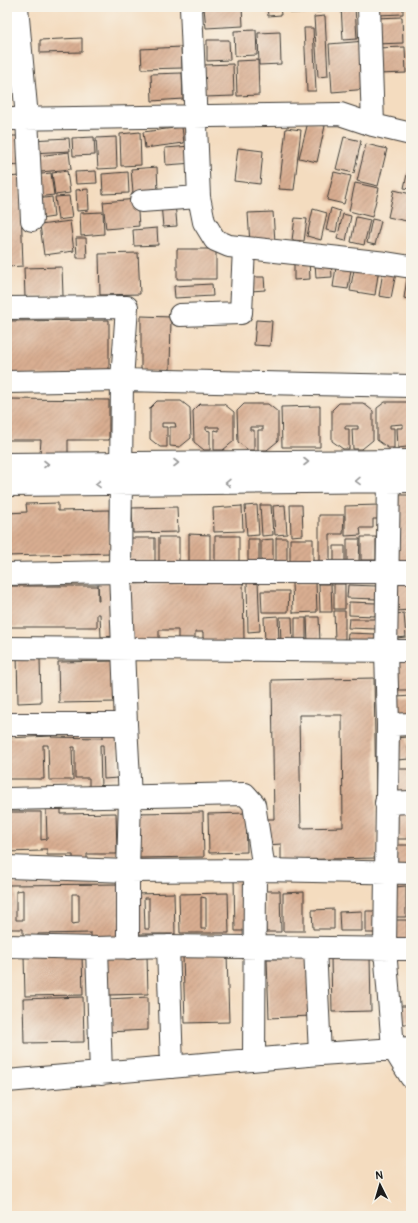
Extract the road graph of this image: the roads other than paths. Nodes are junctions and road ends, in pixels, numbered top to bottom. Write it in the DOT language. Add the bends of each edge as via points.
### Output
graph roads {
  1 [pos="17,7"];
  2 [pos="191,7"];
  3 [pos="369,7"];
  4 [pos="196,116"];
  5 [pos="17,119"];
  6 [pos="374,125"];
  7 [pos="411,134"];
  8 [pos="199,197"];
  9 [pos="141,201"];
  10 [pos="32,220"];
  11 [pos="244,248"];
  12 [pos="411,267"];
  13 [pos="7,308"];
  14 [pos="180,315"];
  15 [pos="122,380"];
  16 [pos="7,382"];
  17 [pos="411,386"];
  18 [pos="411,461"];
  19 [pos="7,464"];
  20 [pos="388,471"];
  21 [pos="120,474"];
  22 [pos="411,481"];
  23 [pos="7,485"];
  24 [pos="120,572"];
  25 [pos="387,572"];
  26 [pos="411,572"];
  27 [pos="7,574"];
  28 [pos="7,648"];
  29 [pos="123,648"];
  30 [pos="386,651"];
  31 [pos="411,651"];
  32 [pos="7,724"];
  33 [pos="126,724"];
  34 [pos="388,724"];
  35 [pos="411,724"];
  36 [pos="130,797"];
  37 [pos="7,799"];
  38 [pos="386,802"];
  39 [pos="411,802"];
  40 [pos="7,867"];
  41 [pos="259,870"];
  42 [pos="128,871"];
  43 [pos="385,873"];
  44 [pos="411,873"];
  45 [pos="7,946"];
  46 [pos="168,946"];
  47 [pos="255,947"];
  48 [pos="97,948"];
  49 [pos="128,948"];
  50 [pos="316,948"];
  51 [pos="385,949"];
  52 [pos="411,949"];
  53 [pos="402,1048"];
  54 [pos="320,1054"];
  55 [pos="254,1060"];
  56 [pos="172,1067"];
  57 [pos="101,1074"];
  58 [pos="411,1077"];
  59 [pos="7,1081"];
  1 -- 5 [label="street"];
  2 -- 4 [label="street"];
  3 -- 6 [label="street"];
  4 -- 5 [label="street"];
  4 -- 6 [label="street" via="340,114"];
  4 -- 8 [label="street"];
  5 -- 10 [label="street"];
  6 -- 7 [label="street"];
  8 -- 9 [label="street"];
  8 -- 11 [label="street" via="204,222 215,240 229,246"];
  11 -- 12 [label="street"];
  11 -- 14 [label="street" via="241,313"];
  13 -- 15 [label="street" via="127,307"];
  15 -- 16 [label="street"];
  15 -- 17 [label="street"];
  15 -- 21 [label="street"];
  18 -- 20 [label="street"];
  19 -- 21 [label="street, one-way"];
  20 -- 21 [label="street"];
  20 -- 22 [label="street"];
  20 -- 25 [label="street"];
  21 -- 23 [label="street, one-way"];
  21 -- 24 [label="street"];
  24 -- 25 [label="street"];
  24 -- 27 [label="street"];
  24 -- 29 [label="street"];
  25 -- 26 [label="street"];
  25 -- 30 [label="street"];
  28 -- 29 [label="street"];
  29 -- 30 [label="street"];
  29 -- 33 [label="street"];
  30 -- 31 [label="street"];
  30 -- 34 [label="street"];
  32 -- 33 [label="street"];
  33 -- 36 [label="street"];
  34 -- 35 [label="street"];
  34 -- 38 [label="street"];
  36 -- 37 [label="street"];
  36 -- 41 [label="street" via="245,794 254,804"];
  36 -- 42 [label="street"];
  38 -- 39 [label="street"];
  38 -- 43 [label="street"];
  40 -- 42 [label="street"];
  41 -- 42 [label="street"];
  41 -- 43 [label="street"];
  41 -- 47 [label="street"];
  42 -- 49 [label="street"];
  43 -- 44 [label="street"];
  43 -- 51 [label="street"];
  45 -- 48 [label="street"];
  46 -- 47 [label="street"];
  46 -- 49 [label="street"];
  46 -- 56 [label="street"];
  47 -- 50 [label="street"];
  47 -- 55 [label="street"];
  48 -- 49 [label="street"];
  48 -- 57 [label="street"];
  50 -- 51 [label="street"];
  50 -- 54 [label="street"];
  51 -- 52 [label="street"];
  51 -- 53 [label="street"];
  53 -- 54 [label="street"];
  53 -- 58 [label="street"];
  54 -- 55 [label="street"];
  55 -- 56 [label="street"];
  56 -- 57 [label="street"];
  57 -- 59 [label="street"];
}
